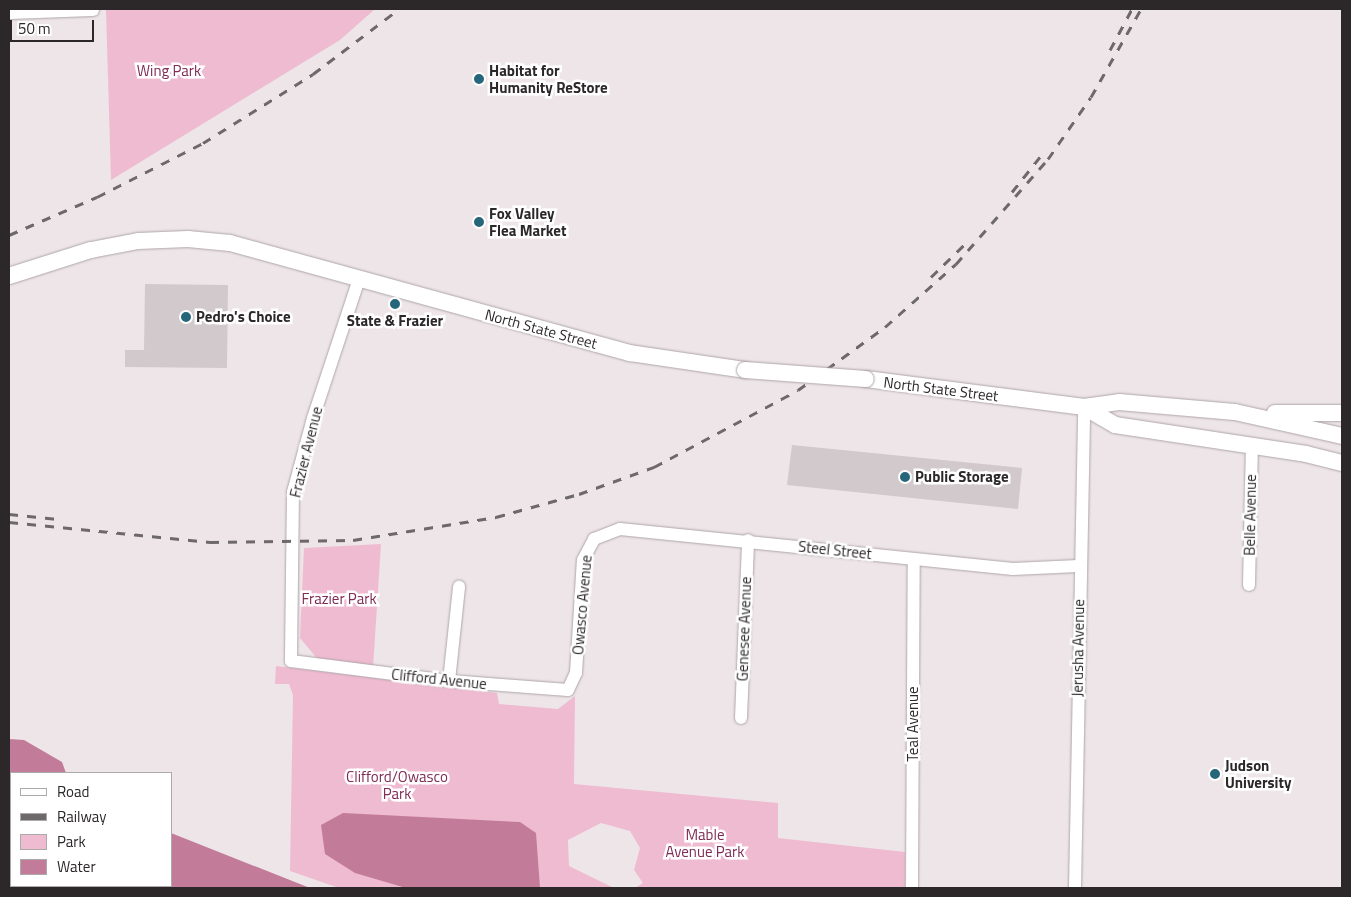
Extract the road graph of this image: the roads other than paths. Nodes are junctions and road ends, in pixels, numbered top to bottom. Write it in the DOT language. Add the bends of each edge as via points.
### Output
graph roads {
  1 [pos="93,10"];
  2 [pos="9,13"];
  3 [pos="9,276"];
  4 [pos="359,279"];
  5 [pos="1084,407"];
  6 [pos="1235,412"];
  7 [pos="1342,413"];
  8 [pos="1342,436"];
  9 [pos="1252,445"];
  10 [pos="1342,463"];
  11 [pos="594,539"];
  12 [pos="748,540"];
  13 [pos="914,559"];
  14 [pos="1078,566"];
  15 [pos="1249,584"];
  16 [pos="459,587"];
  17 [pos="291,661"];
  18 [pos="576,673"];
  19 [pos="449,681"];
  20 [pos="741,718"];
  21 [pos="912,888"];
  22 [pos="1075,888"];
  1 -- 2 [label="street"];
  3 -- 4 [label="main road, North State Street" via="119,244 188,239 254,248"];
  4 -- 5 [label="main road, North State Street, bridge" via="630,353 745,370 866,380"];
  4 -- 17 [label="street, Frazier Avenue" via="313,418 293,492"];
  5 -- 6 [label="main road, North State Street" via="1118,402"];
  5 -- 9 [label="main road, North State Street" via="1115,425"];
  5 -- 14 [label="street, Jerusha Avenue"];
  6 -- 7 [label="main road"];
  6 -- 8 [label="main road, North State Street"];
  9 -- 10 [label="main road, North State Street"];
  9 -- 15 [label="street, Belle Avenue"];
  11 -- 12 [label="street, Steel Street" via="605,532 640,529"];
  11 -- 18 [label="street, Owasco Avenue" via="583,560"];
  12 -- 13 [label="street, Steel Street"];
  12 -- 20 [label="street, Genesee Avenue"];
  13 -- 14 [label="street, Steel Street" via="1013,569"];
  13 -- 21 [label="street, Teal Avenue"];
  14 -- 22 [label="street, Jerusha Avenue"];
  16 -- 19 [label="street"];
  17 -- 19 [label="street, Clifford Avenue"];
  18 -- 19 [label="street, Clifford Avenue" via="568,690 561,692"];
}
